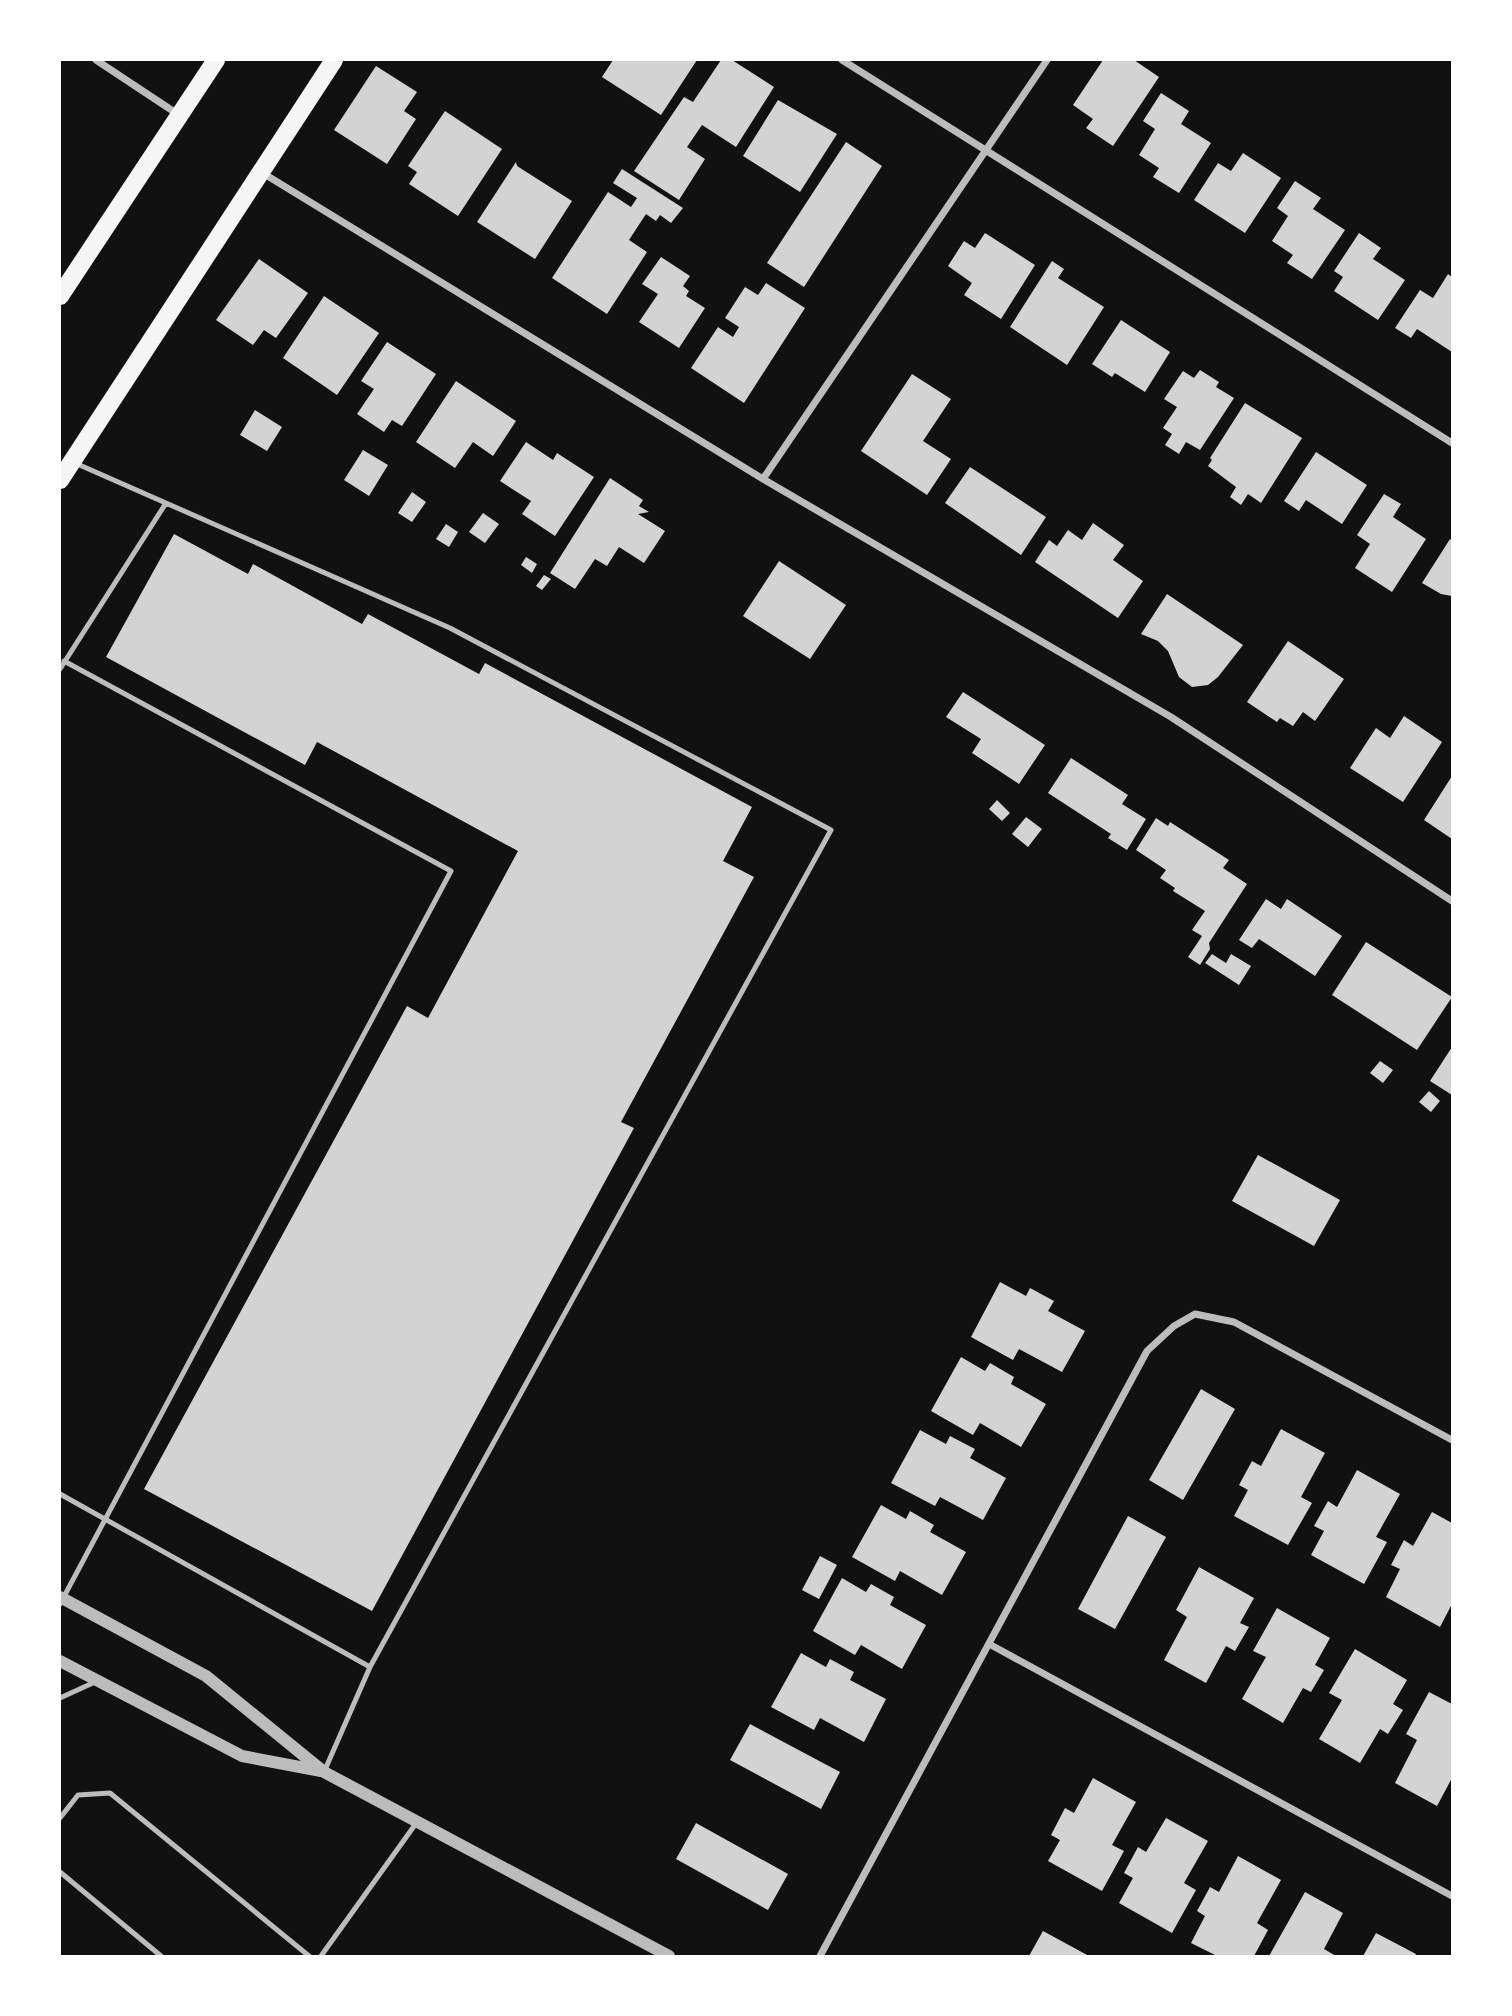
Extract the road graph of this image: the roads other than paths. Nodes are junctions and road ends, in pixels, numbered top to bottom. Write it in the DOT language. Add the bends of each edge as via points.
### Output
graph roads {
  1 [pos="96,60"];
  2 [pos="216,60"];
  3 [pos="334,60"];
  4 [pos="842,60"];
  5 [pos="1046,60"];
  6 [pos="179,115"];
  7 [pos="985,151"];
  8 [pos="260,172"];
  9 [pos="60,296"];
  10 [pos="1452,443"];
  11 [pos="71,462"];
  12 [pos="763,479"];
  13 [pos="60,480"];
  14 [pos="166,503"];
  15 [pos="64,661"];
  16 [pos="60,669"];
  17 [pos="1452,901"];
  18 [pos="1452,1440"];
  19 [pos="60,1494"];
  20 [pos="104,1518"];
  21 [pos="61,1600"];
  22 [pos="991,1645"];
  23 [pos="60,1661"];
  24 [pos="370,1667"];
  25 [pos="97,1681"];
  26 [pos="60,1698"];
  27 [pos="324,1772"];
  28 [pos="60,1818"];
  29 [pos="418,1822"];
  30 [pos="60,1872"];
  31 [pos="1452,1896"];
  32 [pos="161,1956"];
  33 [pos="309,1956"];
  34 [pos="321,1956"];
  35 [pos="669,1956"];
  36 [pos="820,1956"];
  1 -- 6 [label="street"];
  2 -- 6 [label="main road"];
  3 -- 8 [label="main road"];
  4 -- 7 [label="street"];
  5 -- 7 [label="street"];
  6 -- 9 [label="main road"];
  7 -- 10 [label="street"];
  7 -- 12 [label="street"];
  8 -- 11 [label="main road"];
  8 -- 12 [label="street"];
  11 -- 13 [label="main road"];
  11 -- 14 [label="lane"];
  12 -- 17 [label="street" via="1171,717"];
  14 -- 15 [label="lane"];
  14 -- 24 [label="lane" via="450,628 831,830"];
  15 -- 16 [label="lane"];
  15 -- 20 [label="lane" via="451,871"];
  18 -- 22 [label="street" via="1234,1322 1195,1314 1147,1351"];
  19 -- 20 [label="lane"];
  20 -- 21 [label="lane"];
  20 -- 24 [label="lane"];
  21 -- 27 [label="street" via="206,1676"];
  22 -- 31 [label="street"];
  22 -- 36 [label="street"];
  23 -- 25 [label="street"];
  24 -- 27 [label="lane"];
  25 -- 26 [label="lane"];
  25 -- 27 [label="street" via="242,1756"];
  27 -- 29 [label="street"];
  28 -- 33 [label="lane" via="78,1796 110,1793"];
  29 -- 34 [label="lane"];
  29 -- 35 [label="street"];
  30 -- 32 [label="lane"];
}
